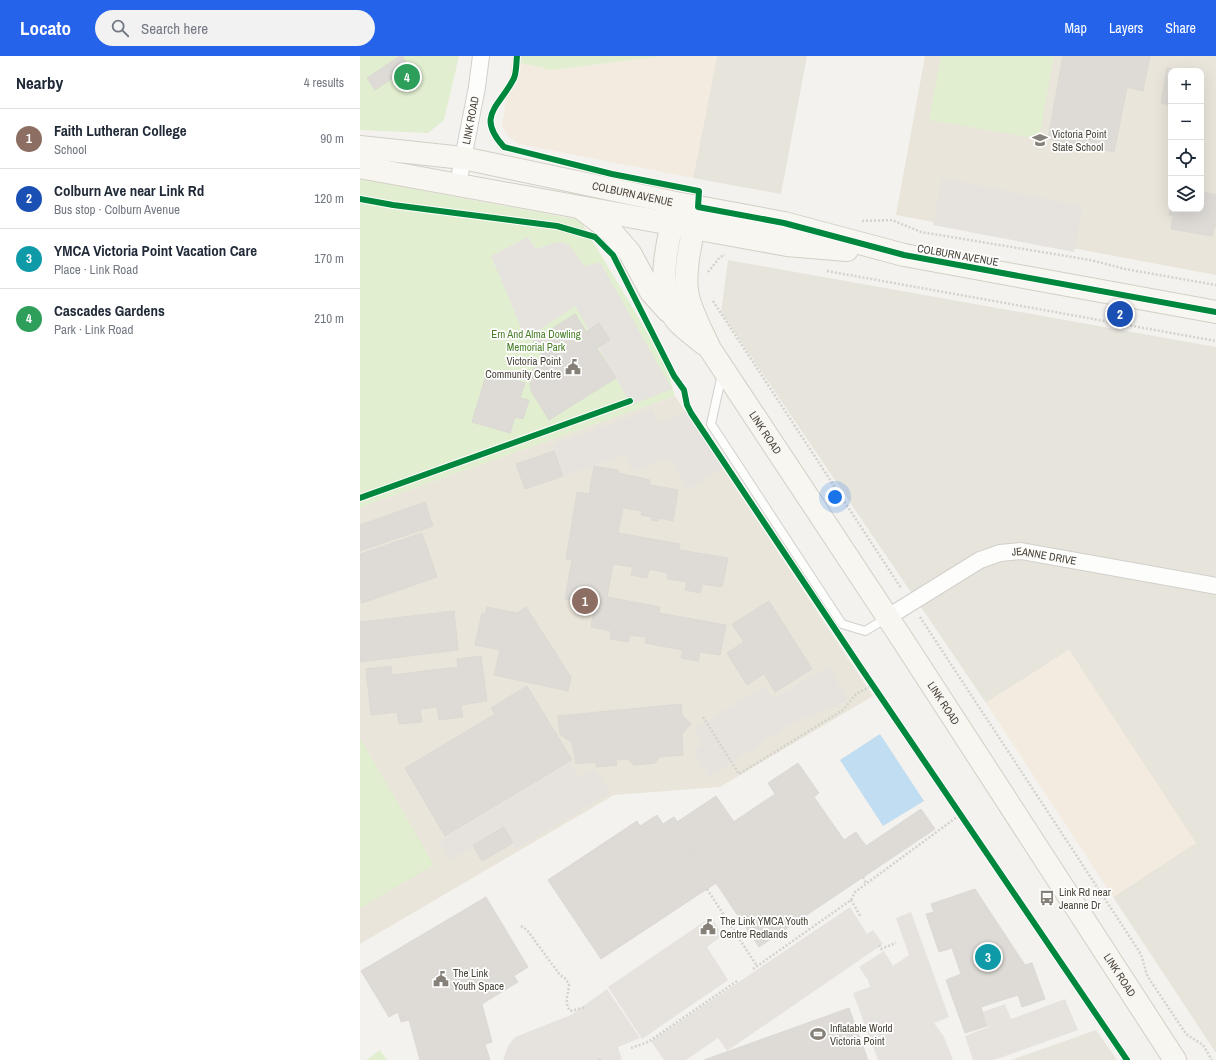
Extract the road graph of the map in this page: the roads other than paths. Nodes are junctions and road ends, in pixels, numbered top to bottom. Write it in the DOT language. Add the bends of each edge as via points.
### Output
graph roads {
  1 [pos="481,56"];
  2 [pos="360,147"];
  3 [pos="463,158"];
  4 [pos="360,167"];
  5 [pos="458,184"];
  6 [pos="578,206"];
  7 [pos="674,214"];
  8 [pos="696,218"];
  9 [pos="1216,312"];
  10 [pos="673,316"];
  11 [pos="710,349"];
  12 [pos="723,369"];
  13 [pos="1216,586"];
  14 [pos="888,617"];
  15 [pos="1175,1060"];
  1 -- 3 [label="street, LINK ROAD"];
  2 -- 3 [label="street, COLBURN AVENUE"];
  3 -- 5 [label="street, LINK ROAD"];
  3 -- 7 [label="street, COLBURN AVENUE"];
  4 -- 5 [label="street, COLBURN AVENUE"];
  5 -- 6 [label="street, COLBURN AVENUE"];
  6 -- 7 [label="street, COLBURN AVENUE"];
  6 -- 10 [label="street, LINK ROAD" via="616,237 630,253 651,292"];
  7 -- 8 [label="street, COLBURN AVENUE"];
  7 -- 10 [label="street" via="665,257 664,282"];
  8 -- 9 [label="street, COLBURN AVENUE" via="787,245 904,255"];
  8 -- 11 [label="street, LINK ROAD" via="687,291"];
  10 -- 11 [label="street, LINK ROAD"];
  11 -- 12 [label="street, LINK ROAD"];
  12 -- 14 [label="street, LINK ROAD"];
  12 -- 14 [label="lane" via="711,424 842,624 865,631"];
  13 -- 14 [label="street, JEANNE DRIVE" via="1021,551 1000,553 980,560"];
  14 -- 15 [label="street, LINK ROAD"];
}
